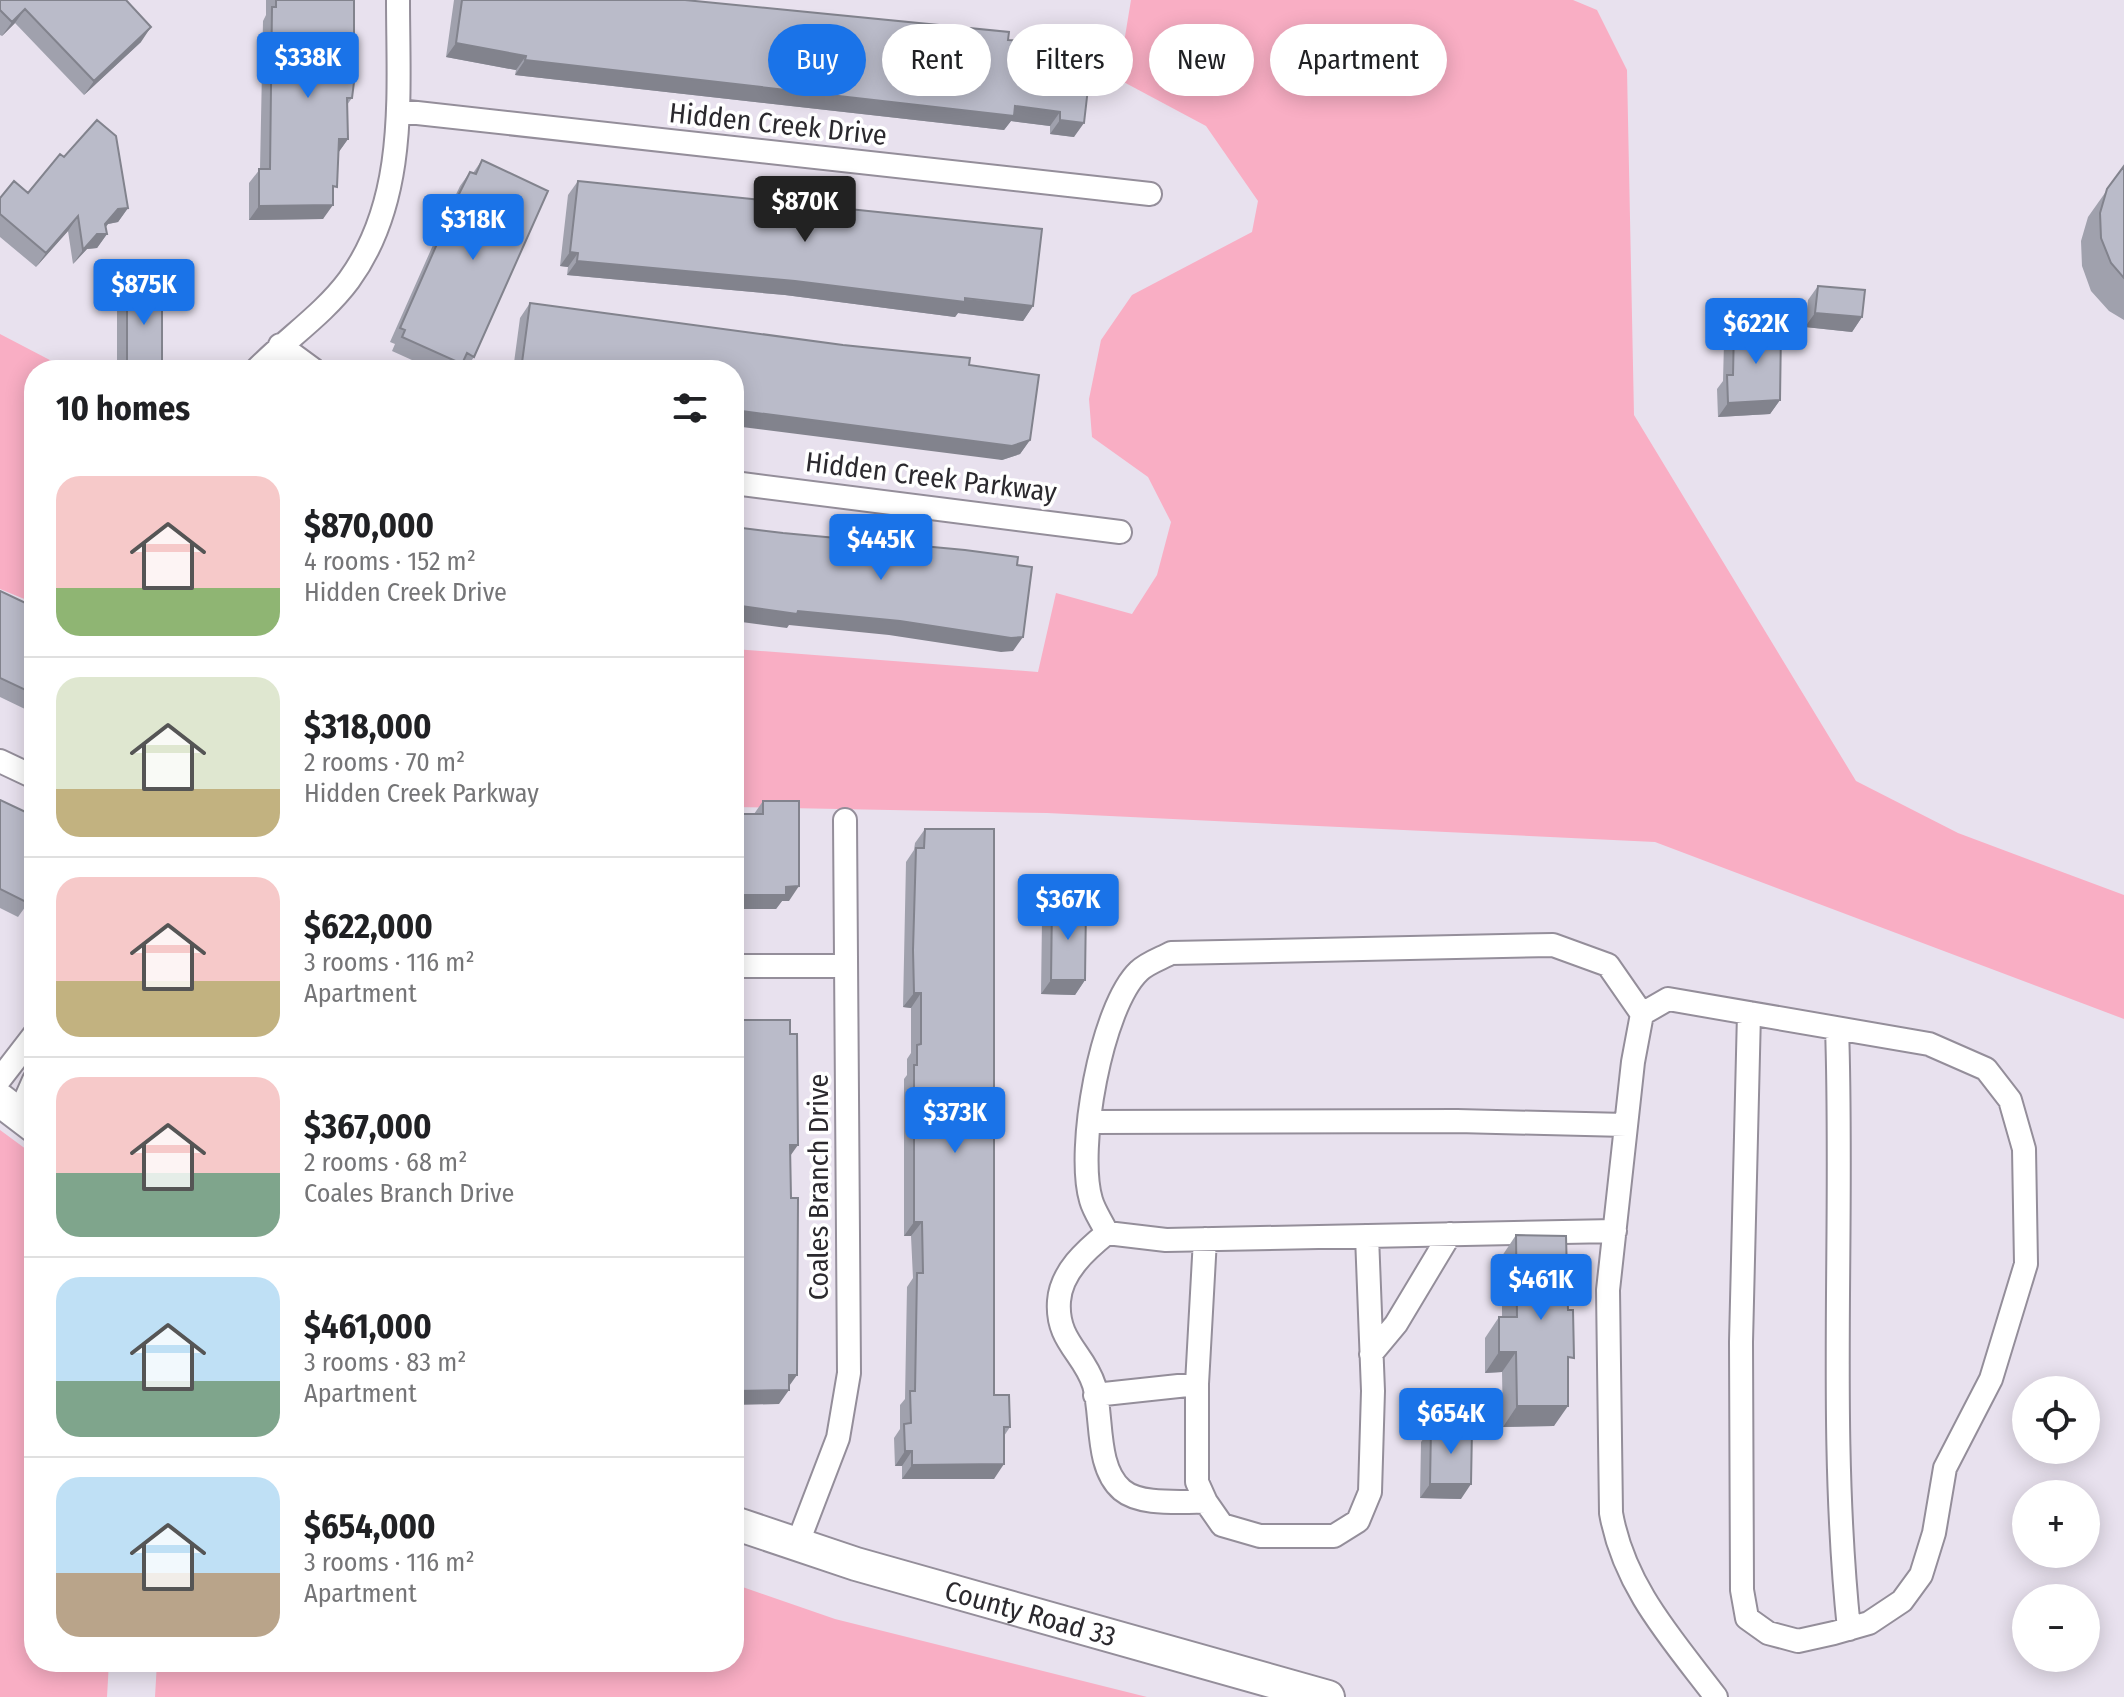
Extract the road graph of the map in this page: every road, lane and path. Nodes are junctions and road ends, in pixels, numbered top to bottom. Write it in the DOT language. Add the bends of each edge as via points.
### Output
graph roads {
  1 [pos="398,0"];
  2 [pos="399,111"];
  3 [pos="1150,194"];
  4 [pos="280,345"];
  5 [pos="266,360"];
  6 [pos="300,360"];
  7 [pos="744,484"];
  8 [pos="1120,532"];
  9 [pos="0,761"];
  10 [pos="24,772"];
  11 [pos="845,820"];
  12 [pos="744,966"];
  13 [pos="846,966"];
  14 [pos="1749,1013"];
  15 [pos="1642,1014"];
  16 [pos="1837,1028"];
  17 [pos="24,1048"];
  18 [pos="0,1079"];
  19 [pos="1091,1122"];
  20 [pos="1626,1125"];
  21 [pos="1615,1231"];
  22 [pos="1107,1233"];
  23 [pos="1450,1234"];
  24 [pos="1367,1236"];
  25 [pos="1205,1239"];
  26 [pos="1371,1354"];
  27 [pos="1197,1384"];
  28 [pos="1095,1395"];
  29 [pos="1206,1502"];
  30 [pos="744,1526"];
  31 [pos="797,1545"];
  32 [pos="1849,1629"];
  33 [pos="1328,1697"];
  34 [pos="1716,1697"];
  1 -- 2 [label="street"];
  2 -- 3 [label="street, Hidden Creek Drive"];
  2 -- 4 [label="street" via="386,205 370,241 350,278 322,312"];
  4 -- 5 [label="street"];
  4 -- 6 [label="street"];
  7 -- 8 [label="street, Hidden Creek Parkway"];
  9 -- 10 [label="street"];
  11 -- 13 [label="street, Coales Branch Drive"];
  12 -- 13 [label="street"];
  13 -- 31 [label="street, Coales Branch Drive" via="849,1373 838,1438"];
  14 -- 15 [label="street" via="1668,999"];
  14 -- 16 [label="street"];
  14 -- 32 [label="street" via="1741,1342 1742,1590 1747,1618 1768,1633 1798,1641"];
  15 -- 19 [label="street" via="1608,965 1553,945 1171,953 1139,970 1115,1007 1095,1074"];
  15 -- 20 [label="street"];
  16 -- 32 [label="street" via="1840,1533"];
  16 -- 32 [label="street" via="1929,1044 1986,1069 2010,1100 2024,1149 2026,1264 1991,1379 1945,1468 1921,1575 1902,1601 1869,1623"];
  17 -- 18 [label="street"];
  19 -- 20 [label="street"];
  19 -- 22 [label="street" via="1090,1198"];
  20 -- 21 [label="street"];
  21 -- 23 [label="street"];
  21 -- 34 [label="street" via="1608,1290 1616,1545 1630,1579"];
  22 -- 25 [label="street"];
  22 -- 28 [label="street" via="1078,1256 1059,1299 1060,1327"];
  23 -- 24 [label="street"];
  23 -- 26 [label="street" via="1396,1324"];
  24 -- 25 [label="street"];
  24 -- 26 [label="street"];
  25 -- 27 [label="street"];
  26 -- 29 [label="street" via="1370,1492 1358,1521 1334,1536 1260,1536 1222,1525"];
  27 -- 28 [label="street"];
  27 -- 29 [label="street" via="1197,1482"];
  28 -- 29 [label="street" via="1111,1477 1124,1492 1146,1499"];
  30 -- 31 [label="street, County Road 33"];
  31 -- 33 [label="street, County Road 33"];
}
